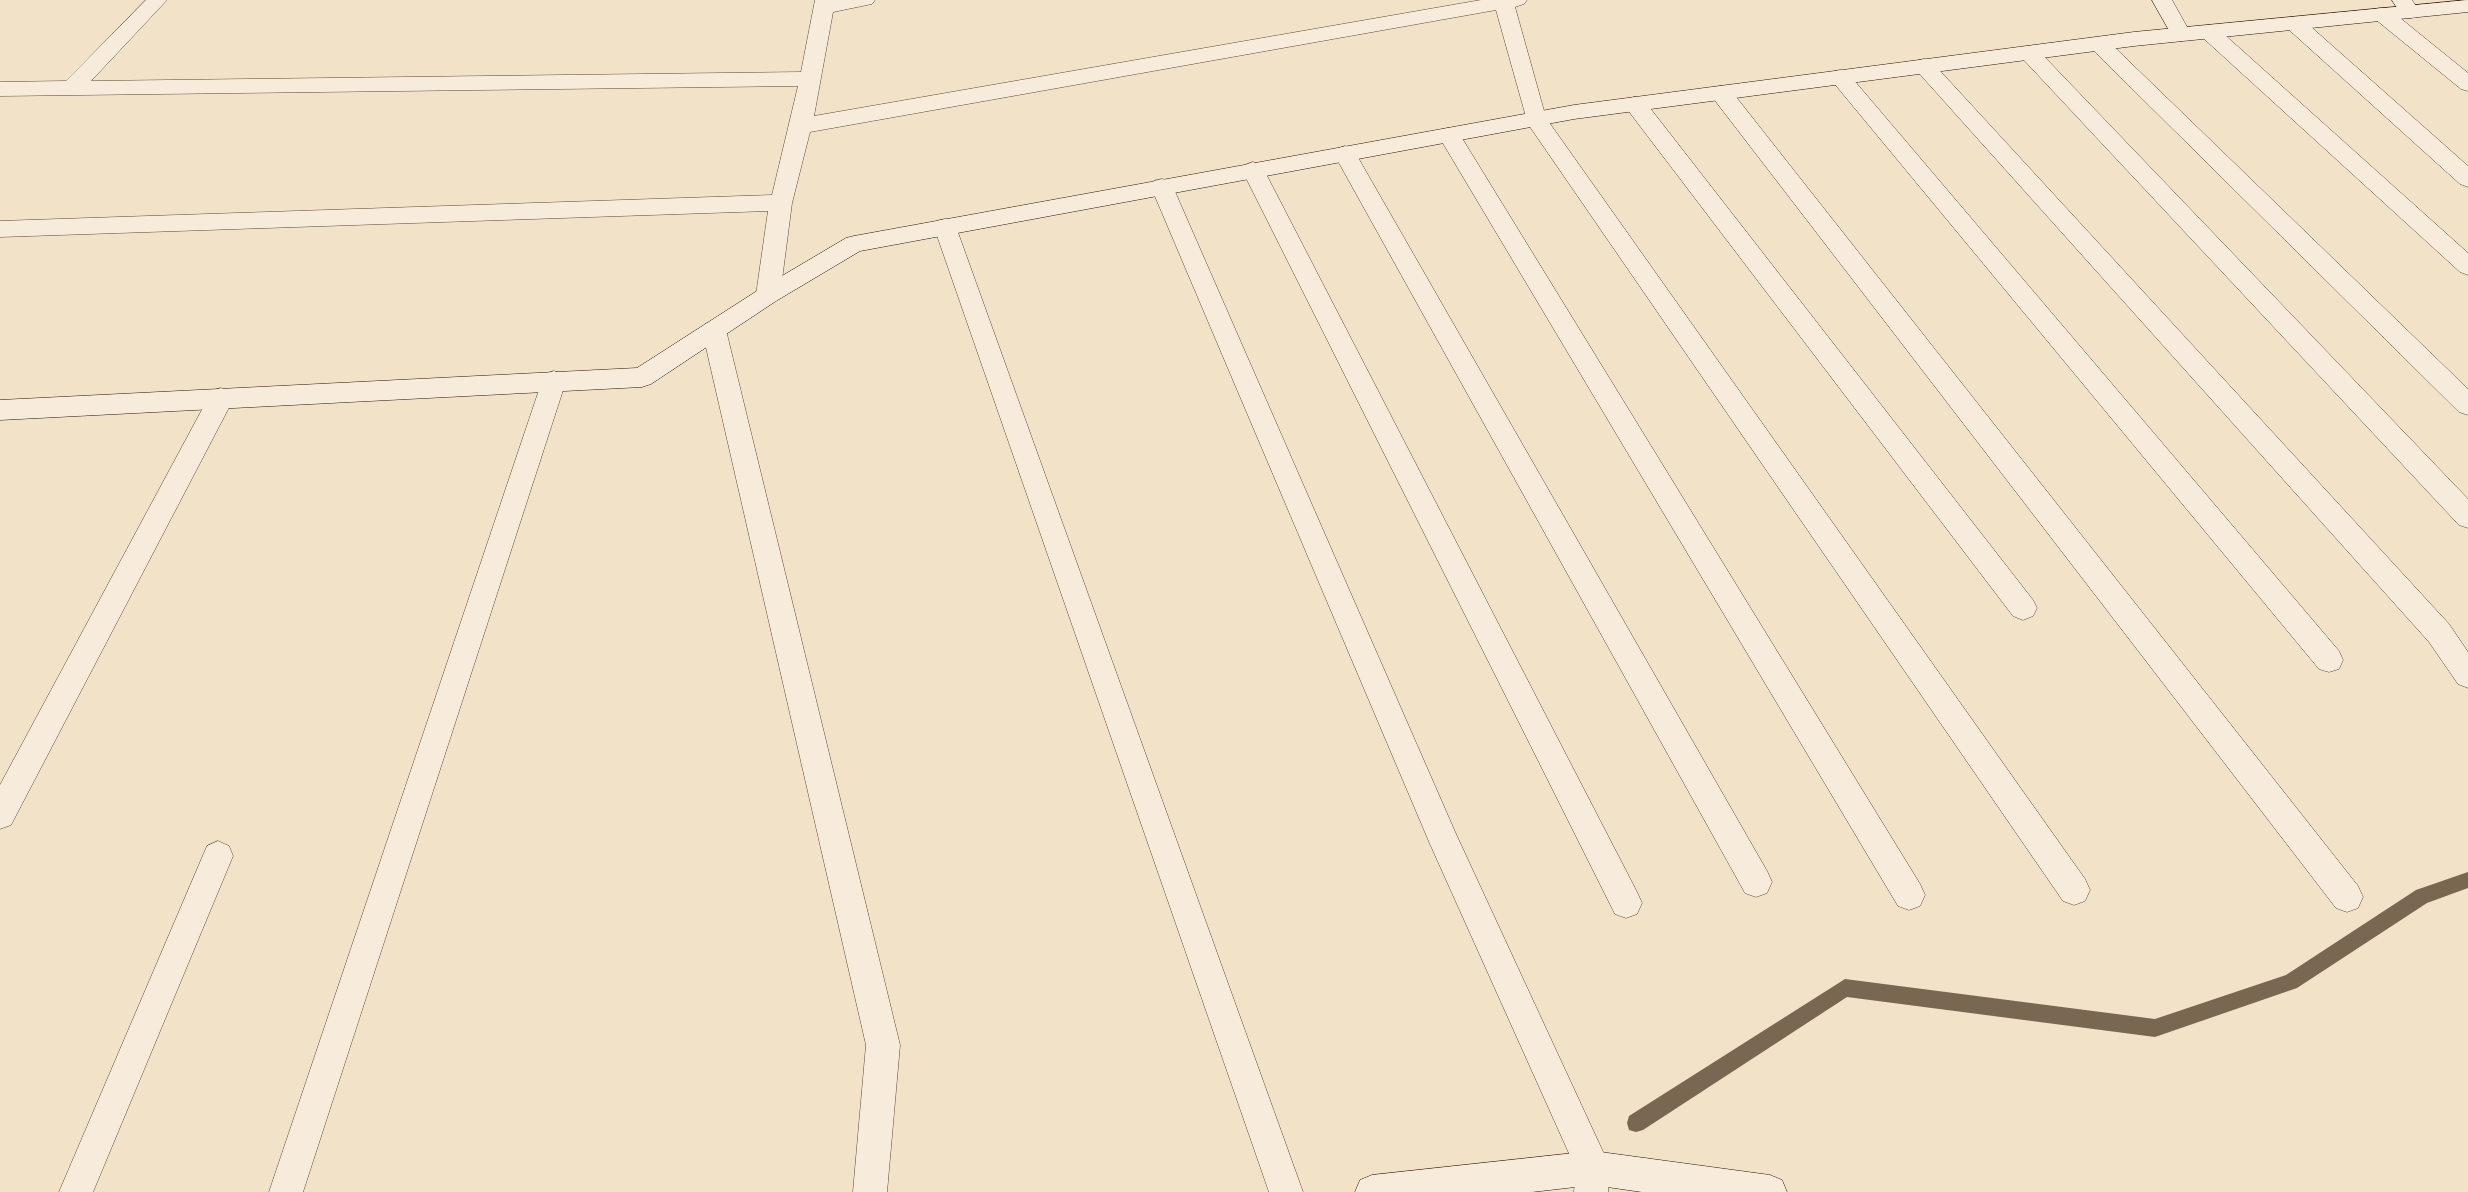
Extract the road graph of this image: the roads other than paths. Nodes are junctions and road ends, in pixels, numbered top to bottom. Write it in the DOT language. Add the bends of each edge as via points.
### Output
graph roads {
  1 [pos="157,0"];
  2 [pos="866,0"];
  3 [pos="2162,0"];
  4 [pos="1508,1"];
  5 [pos="825,4"];
  6 [pos="2406,6"];
  7 [pos="2466,8"];
  8 [pos="2382,14"];
  9 [pos="2294,23"];
  10 [pos="2209,32"];
  11 [pos="2181,34"];
  12 [pos="2099,44"];
  13 [pos="2029,52"];
  14 [pos="1924,66"];
  15 [pos="1840,78"];
  16 [pos="810,79"];
  17 [pos="2468,84"];
  18 [pos="72,88"];
  19 [pos="0,89"];
  20 [pos="1721,93"];
  21 [pos="1635,104"];
  22 [pos="1536,119"];
  23 [pos="801,126"];
  24 [pos="1449,135"];
  25 [pos="1345,154"];
  26 [pos="1253,170"];
  27 [pos="2468,179"];
  28 [pos="1162,187"];
  29 [pos="781,203"];
  30 [pos="944,227"];
  31 [pos="0,229"];
  32 [pos="2468,266"];
  33 [pos="768,295"];
  34 [pos="714,330"];
  35 [pos="554,381"];
  36 [pos="221,398"];
  37 [pos="2468,405"];
  38 [pos="0,410"];
  39 [pos="2468,518"];
  40 [pos="2023,608"];
  41 [pos="2328,660"];
  42 [pos="2468,675"];
  43 [pos="0,815"];
  44 [pos="218,856"];
  45 [pos="1756,882"];
  46 [pos="2074,890"];
  47 [pos="1909,895"];
  48 [pos="2347,897"];
  49 [pos="1626,903"];
  50 [pos="1592,1180"];
  51 [pos="76,1192"];
  52 [pos="286,1192"];
  53 [pos="870,1192"];
  54 [pos="1286,1192"];
  55 [pos="1372,1192"];
  56 [pos="1770,1192"];
  1 -- 18 [label="street"];
  2 -- 5 [label="street"];
  3 -- 11 [label="street"];
  4 -- 22 [label="street"];
  4 -- 23 [label="street"];
  5 -- 16 [label="street"];
  6 -- 7 [label="street"];
  6 -- 8 [label="street"];
  8 -- 9 [label="street"];
  8 -- 17 [label="street"];
  9 -- 10 [label="street"];
  9 -- 27 [label="street"];
  10 -- 11 [label="street"];
  10 -- 32 [label="street"];
  11 -- 12 [label="street"];
  12 -- 13 [label="street"];
  12 -- 37 [label="street"];
  13 -- 14 [label="street"];
  13 -- 39 [label="street"];
  14 -- 15 [label="street"];
  14 -- 42 [label="street" via="2439,633"];
  15 -- 20 [label="street"];
  15 -- 41 [label="street"];
  16 -- 18 [label="street"];
  16 -- 23 [label="street"];
  18 -- 19 [label="street"];
  20 -- 21 [label="street"];
  20 -- 48 [label="street"];
  21 -- 22 [label="street"];
  21 -- 40 [label="street"];
  22 -- 24 [label="street"];
  22 -- 46 [label="street"];
  23 -- 29 [label="street"];
  24 -- 25 [label="street"];
  24 -- 47 [label="street"];
  25 -- 26 [label="street"];
  25 -- 45 [label="street"];
  26 -- 28 [label="street"];
  26 -- 49 [label="street"];
  28 -- 30 [label="street"];
  28 -- 50 [label="street"];
  29 -- 31 [label="street"];
  29 -- 33 [label="street"];
  30 -- 33 [label="street" via="854,244"];
  30 -- 54 [label="street"];
  33 -- 34 [label="street"];
  34 -- 35 [label="street" via="642,377"];
  34 -- 53 [label="street" via="883,1045"];
  35 -- 36 [label="street"];
  35 -- 52 [label="street"];
  36 -- 38 [label="street"];
  36 -- 43 [label="street"];
  44 -- 51 [label="street"];
  50 -- 55 [label="street"];
  50 -- 56 [label="street"];
}
